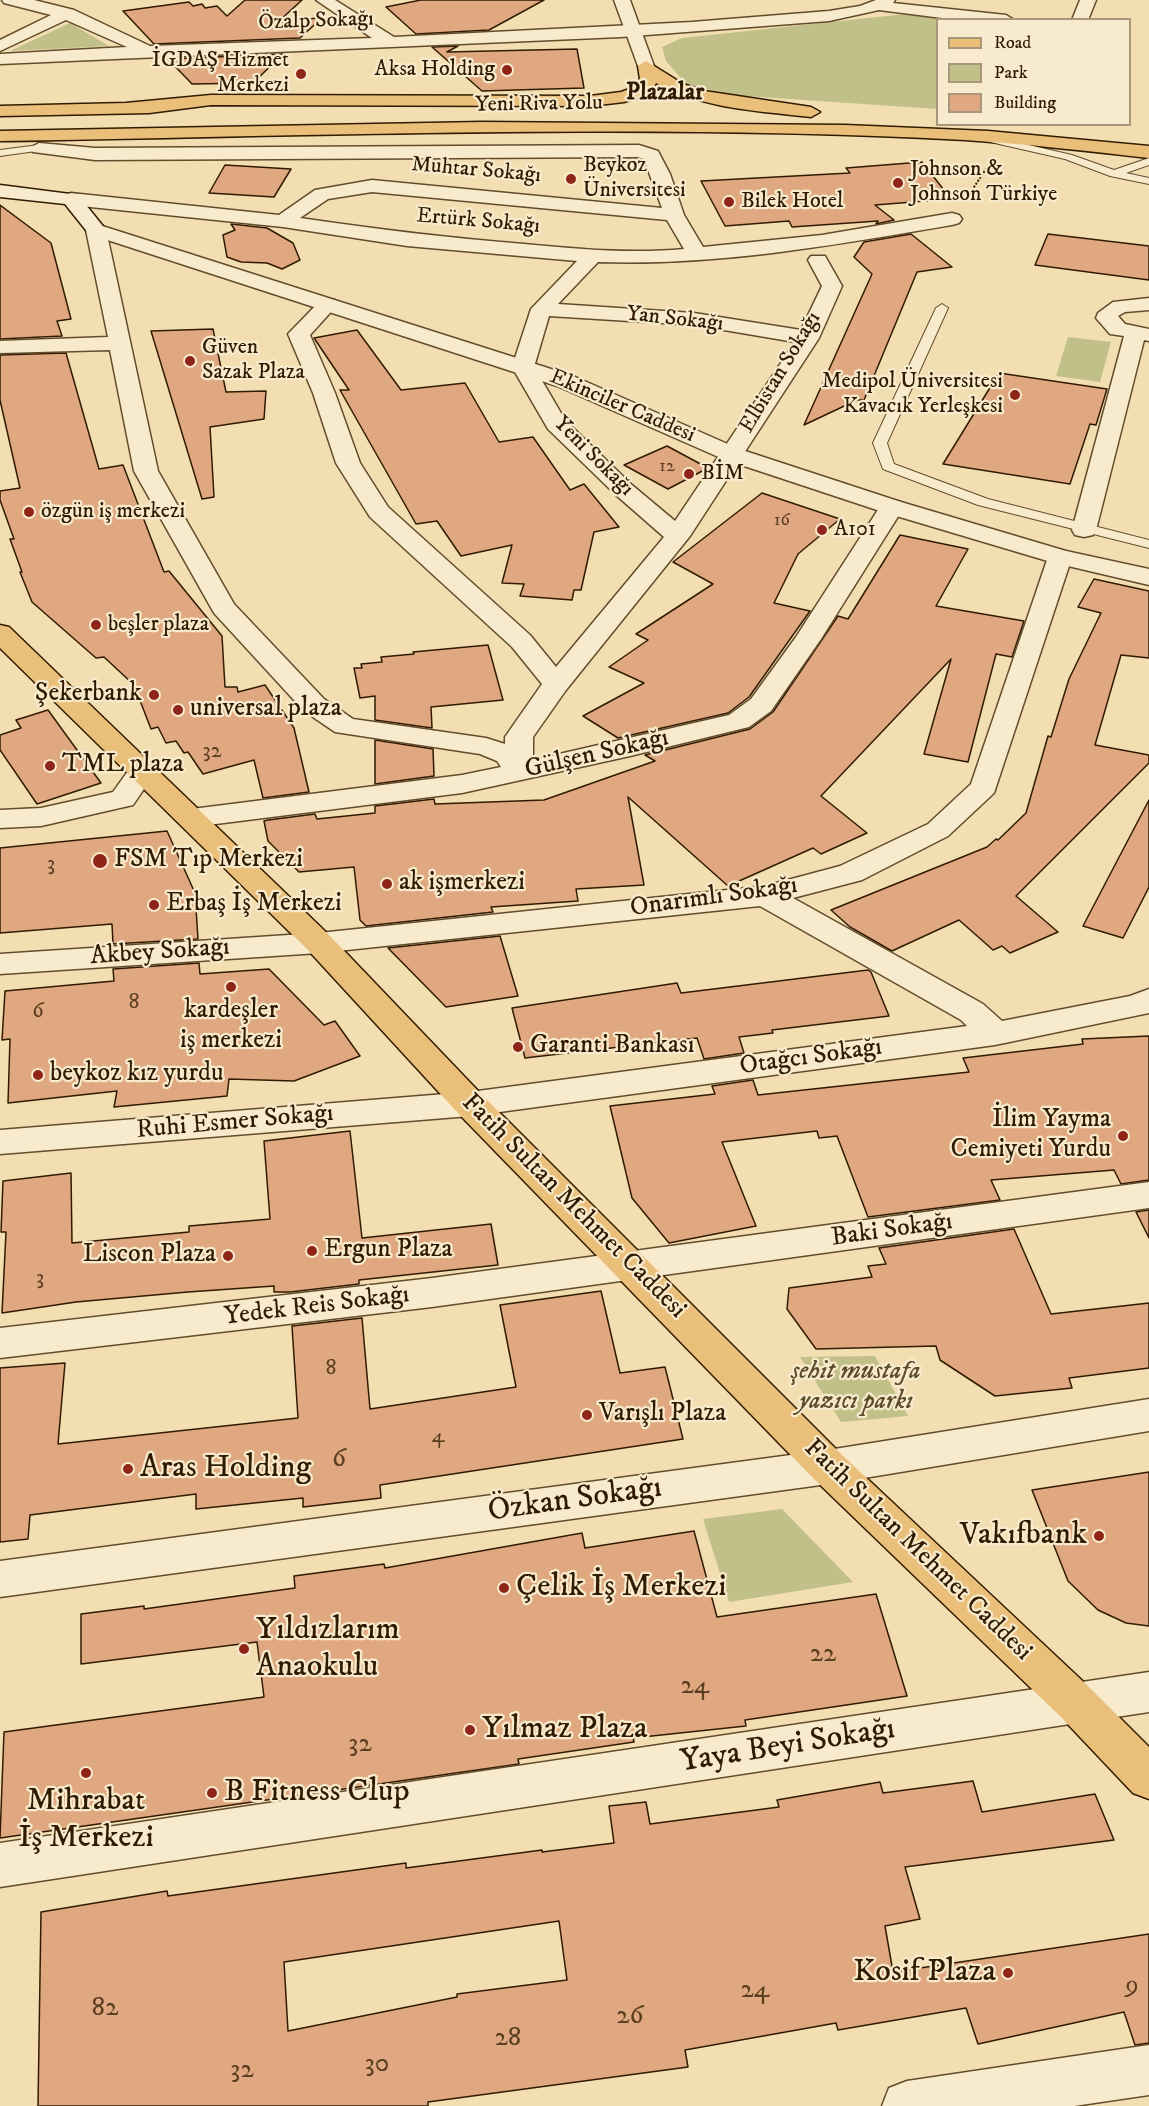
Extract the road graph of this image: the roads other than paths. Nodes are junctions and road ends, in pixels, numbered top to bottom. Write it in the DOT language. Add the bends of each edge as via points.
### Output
graph roads {
  1 [pos="10,0"];
  2 [pos="324,0"];
  3 [pos="622,0"];
  4 [pos="1088,0"];
  5 [pos="884,3"];
  6 [pos="68,13"];
  7 [pos="992,18"];
  8 [pos="1081,18"];
  9 [pos="635,33"];
  10 [pos="390,42"];
  11 [pos="0,46"];
  12 [pos="148,51"];
  13 [pos="0,59"];
  14 [pos="646,66"];
  15 [pos="128,108"];
  16 [pos="0,111"];
  17 [pos="517,114"];
  18 [pos="822,114"];
  19 [pos="936,121"];
  20 [pos="0,123"];
  21 [pos="699,129"];
  22 [pos="975,132"];
  23 [pos="0,136"];
  24 [pos="1149,138"];
  25 [pos="39,148"];
  26 [pos="0,151"];
  27 [pos="1149,152"];
  28 [pos="1149,161"];
  29 [pos="1114,174"];
  30 [pos="1149,182"];
  31 [pos="0,190"];
  32 [pos="71,199"];
  33 [pos="674,215"];
  34 [pos="952,219"];
  35 [pos="283,221"];
  36 [pos="96,230"];
  37 [pos="696,252"];
  38 [pos="593,256"];
  39 [pos="818,260"];
  40 [pos="328,304"];
  41 [pos="1149,304"];
  42 [pos="942,308"];
  43 [pos="541,309"];
  44 [pos="1142,335"];
  45 [pos="808,338"];
  46 [pos="119,343"];
  47 [pos="0,347"];
  48 [pos="523,367"];
  49 [pos="731,454"];
  50 [pos="892,507"];
  51 [pos="1084,530"];
  52 [pos="678,536"];
  53 [pos="1149,544"];
  54 [pos="1060,557"];
  55 [pos="1149,577"];
  56 [pos="0,633"];
  57 [pos="556,684"];
  58 [pos="143,770"];
  59 [pos="519,772"];
  60 [pos="192,818"];
  61 [pos="0,819"];
  62 [pos="765,896"];
  63 [pos="319,943"];
  64 [pos="0,964"];
  65 [pos="1149,1000"];
  66 [pos="995,1034"];
  67 [pos="470,1104"];
  68 [pos="0,1142"];
  69 [pos="1149,1195"];
  70 [pos="634,1268"];
  71 [pos="0,1342"];
  72 [pos="1149,1415"];
  73 [pos="828,1467"];
  74 [pos="0,1579"];
  75 [pos="1149,1692"];
  76 [pos="1076,1703"];
  77 [pos="1149,1778"];
  78 [pos="0,1865"];
  79 [pos="1149,2070"];
  80 [pos="907,2106"];
  1 -- 6 [label="street"];
  2 -- 10 [label="street"];
  3 -- 9 [label="street"];
  4 -- 8 [label="street"];
  5 -- 7 [label="street, Özalp Sokağı"];
  5 -- 9 [label="street, Özalp Sokağı" via="831,15"];
  6 -- 11 [label="street"];
  6 -- 12 [label="street"];
  9 -- 10 [label="street, Özalp Sokağı"];
  9 -- 14 [label="street"];
  10 -- 12 [label="street, Özalp Sokağı"];
  12 -- 13 [label="street, Özalp Sokağı"];
  14 -- 15 [label="main road" via="649,79 645,89 624,98 590,101 211,100"];
  14 -- 18 [label="main road" via="655,77 682,91"];
  15 -- 16 [label="main road"];
  15 -- 17 [label="main road" via="392,107"];
  17 -- 18 [label="main road"];
  17 -- 20 [label="main road"];
  18 -- 19 [label="main road"];
  21 -- 22 [label="main road, Yeni Riva Yolu"];
  21 -- 23 [label="main road, Yeni Riva Yolu"];
  21 -- 25 [label="main road"];
  22 -- 24 [label="main road, Yeni Riva Yolu"];
  22 -- 27 [label="main road, Yeni Riva Yolu"];
  22 -- 29 [label="lane"];
  25 -- 26 [label="main road"];
  25 -- 33 [label="street" via="95,154 639,151 651,155"];
  28 -- 29 [label="lane"];
  29 -- 30 [label="lane"];
  31 -- 32 [label="street, Ertürk Sokağı"];
  32 -- 35 [label="street, Ertürk Sokağı"];
  32 -- 36 [label="street"];
  33 -- 35 [label="street, Muhtar Sokağı" via="372,186 322,194"];
  33 -- 37 [label="street"];
  34 -- 37 [label="street, Ertürk Sokağı" via="822,241"];
  35 -- 38 [label="street, Ertürk Sokağı" via="407,240"];
  36 -- 40 [label="street, Ekinciler Caddesi"];
  36 -- 46 [label="street"];
  37 -- 38 [label="street, Ertürk Sokağı" via="651,258"];
  38 -- 43 [label="street"];
  39 -- 45 [label="street, Elbistan Sokağı" via="832,286"];
  40 -- 48 [label="street, Ekinciler Caddesi"];
  40 -- 57 [label="street" via="299,334 348,463 379,512 521,641"];
  41 -- 44 [label="street" via="1120,306 1108,313 1111,324"];
  42 -- 51 [label="lane" via="880,443 888,466 926,484"];
  43 -- 45 [label="street, Yan Sokağı" via="694,319"];
  43 -- 48 [label="street"];
  44 -- 51 [label="street"];
  45 -- 49 [label="street, Elbistan Sokağı"];
  46 -- 47 [label="street"];
  46 -- 59 [label="street" via="146,471 230,616 314,705 345,726 486,746 507,755"];
  48 -- 49 [label="street, Ekinciler Caddesi" via="565,381"];
  48 -- 52 [label="street, Yeni Sokağı" via="556,424"];
  49 -- 50 [label="street, Ekinciler Caddesi"];
  49 -- 52 [label="street, Elbistan Sokağı"];
  50 -- 54 [label="street, Ekinciler Caddesi"];
  50 -- 59 [label="street, Gülşen Sokağı" via="762,705 739,721"];
  51 -- 53 [label="lane"];
  52 -- 57 [label="street, Elbistan Sokağı"];
  54 -- 55 [label="street, Ekinciler Caddesi"];
  54 -- 62 [label="street, Onarımlı Sokağı" via="984,787 938,830 880,859 851,873"];
  56 -- 58 [label="main road, Fatih Sultan Mehmet Caddesi"];
  57 -- 59 [label="street, Elbistan Sokağı" via="519,737"];
  58 -- 60 [label="main road, Fatih Sultan Mehmet Caddesi"];
  58 -- 61 [label="street" via="123,799 41,817"];
  59 -- 60 [label="street, Gülşen Sokağı" via="462,784"];
  60 -- 63 [label="main road, Fatih Sultan Mehmet Caddesi"];
  62 -- 63 [label="street, Onarımlı Sokağı"];
  62 -- 66 [label="street" via="972,1012"];
  63 -- 64 [label="street, Akbey Sokağı"];
  63 -- 67 [label="main road, Fatih Sultan Mehmet Caddesi"];
  65 -- 66 [label="street, Otağcı Sokağı"];
  66 -- 67 [label="street, Otağcı Sokağı"];
  67 -- 68 [label="street, Ruhi Esmer Sokağı"];
  67 -- 70 [label="main road, Fatih Sultan Mehmet Caddesi"];
  69 -- 70 [label="street, Baki Sokağı"];
  70 -- 71 [label="street, Yedek Reis Sokağı"];
  70 -- 73 [label="main road, Fatih Sultan Mehmet Caddesi"];
  72 -- 73 [label="street, Özkan Sokağı"];
  73 -- 74 [label="street, Özkan Sokağı"];
  73 -- 76 [label="main road, Fatih Sultan Mehmet Caddesi"];
  75 -- 76 [label="street, Yaya Beyi Sokağı"];
  76 -- 77 [label="main road, Fatih Sultan Mehmet Caddesi"];
  76 -- 78 [label="street, Yaya Beyi Sokağı"];
  79 -- 80 [label="street"];
}
